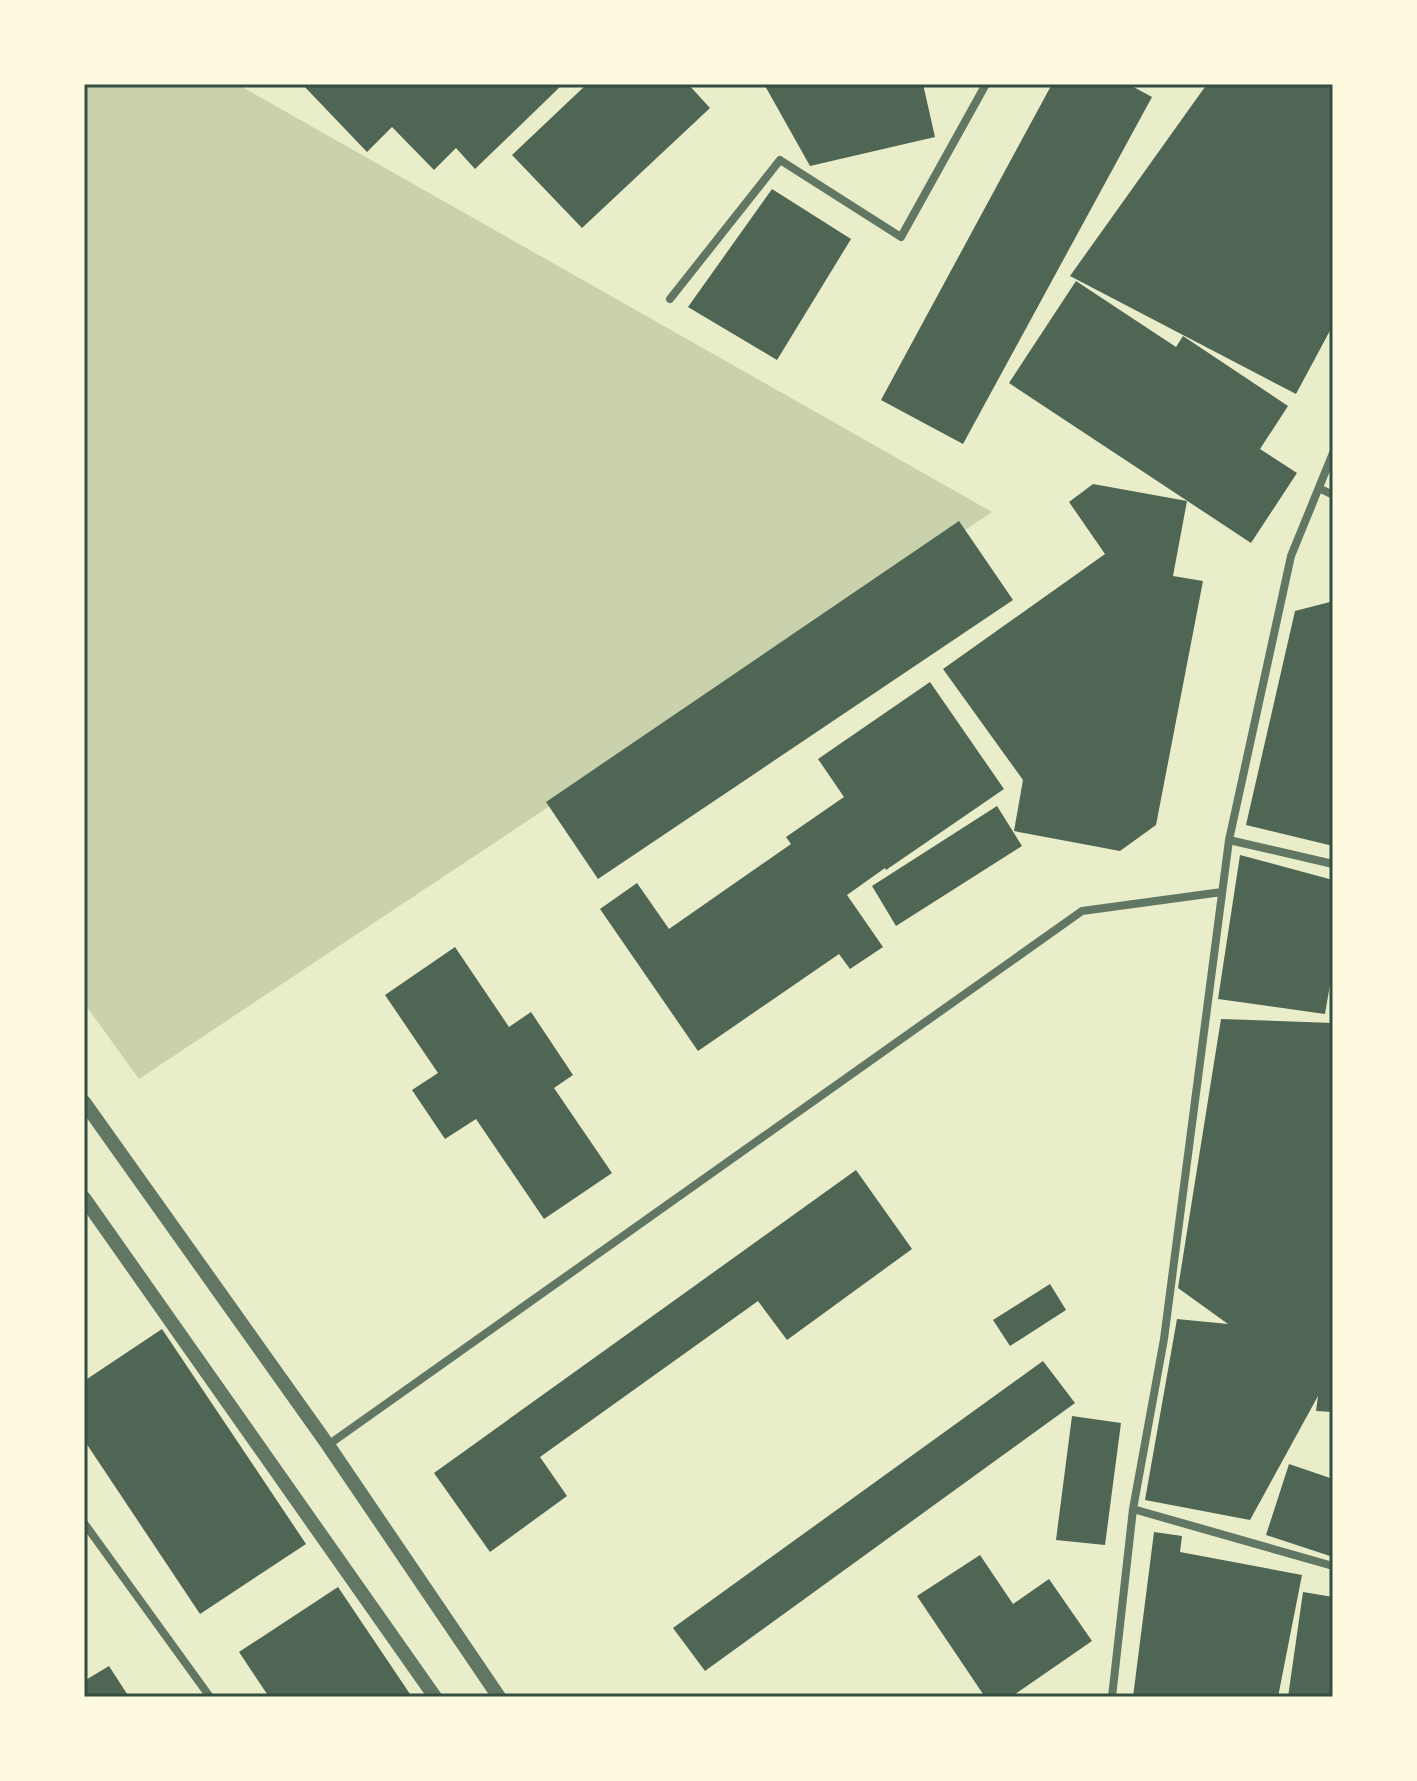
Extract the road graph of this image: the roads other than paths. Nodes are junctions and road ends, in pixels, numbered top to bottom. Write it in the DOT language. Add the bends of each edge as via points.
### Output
graph roads {
  1 [pos="986,84"];
  2 [pos="670,299"];
  3 [pos="1333,453"];
  4 [pos="1319,488"];
  5 [pos="1333,495"];
  6 [pos="1229,840"];
  7 [pos="1333,864"];
  8 [pos="1222,892"];
  9 [pos="84,1102"];
  10 [pos="84,1198"];
  11 [pos="328,1445"];
  12 [pos="1133,1509"];
  13 [pos="84,1523"];
  14 [pos="1333,1566"];
  15 [pos="210,1697"];
  16 [pos="435,1697"];
  17 [pos="499,1697"];
  18 [pos="1112,1697"];
  1 -- 2 [label="street" via="901,237 780,160"];
  3 -- 4 [label="street"];
  4 -- 5 [label="street"];
  4 -- 6 [label="street" via="1291,556"];
  6 -- 7 [label="street"];
  6 -- 8 [label="street"];
  8 -- 11 [label="street" via="1082,911"];
  8 -- 12 [label="street" via="1164,1339"];
  9 -- 11 [label="street"];
  10 -- 16 [label="street"];
  11 -- 17 [label="street"];
  12 -- 14 [label="street"];
  12 -- 18 [label="street"];
  13 -- 15 [label="street"];
}
